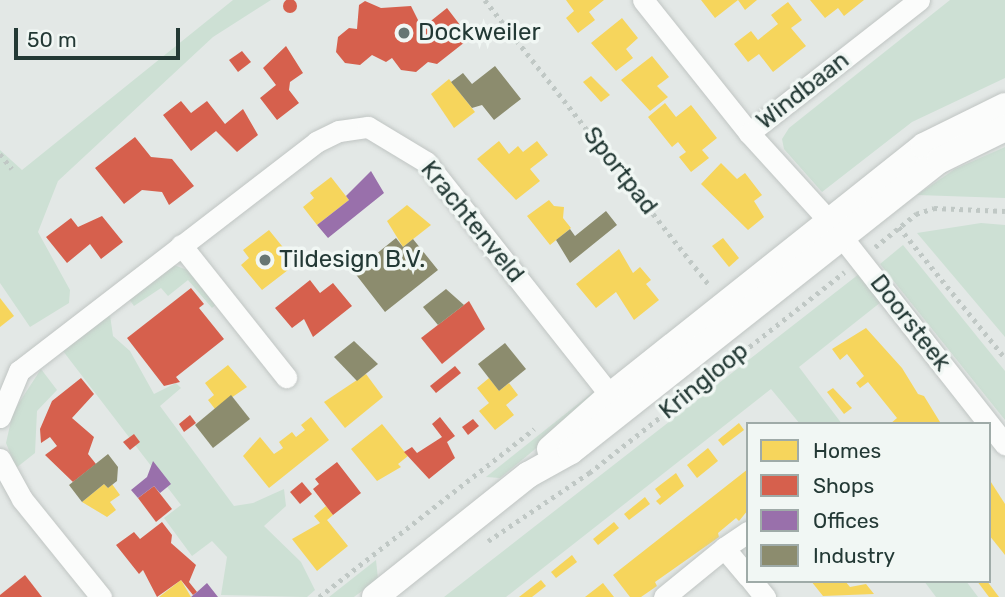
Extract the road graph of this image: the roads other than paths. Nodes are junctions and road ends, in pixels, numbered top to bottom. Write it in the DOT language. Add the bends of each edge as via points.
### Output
graph roads {
  1 [pos="643,0"];
  2 [pos="919,0"];
  3 [pos="1005,106"];
  4 [pos="1005,128"];
  5 [pos="749,133"];
  6 [pos="836,230"];
  7 [pos="181,245"];
  8 [pos="286,377"];
  9 [pos="617,402"];
  10 [pos="0,417"];
  11 [pos="988,422"];
  12 [pos="991,426"];
  13 [pos="1005,444"];
  14 [pos="0,459"];
  15 [pos="746,533"];
  16 [pos="724,548"];
  17 [pos="746,575"];
  18 [pos="754,583"];
  19 [pos="101,597"];
  20 [pos="375,597"];
  21 [pos="664,597"];
  22 [pos="765,597"];
  1 -- 5 [label="street"];
  2 -- 5 [label="street, Windbaan"];
  3 -- 6 [label="street, Kringloop" via="925,146"];
  4 -- 6 [label="street, Kringloop" via="940,160"];
  5 -- 6 [label="street, Windbaan"];
  6 -- 9 [label="street, Kringloop"];
  6 -- 11 [label="street, Doorsteek"];
  7 -- 8 [label="street"];
  7 -- 9 [label="street, Krachtenveld" via="316,142 339,131 368,127 426,162"];
  7 -- 10 [label="street, Krachtenveld" via="19,371"];
  9 -- 20 [label="street, Kringloop" via="561,436 528,475"];
  12 -- 13 [label="street, Doorsteek"];
  14 -- 19 [label="street" via="22,499"];
  15 -- 16 [label="street"];
  16 -- 17 [label="street"];
  16 -- 21 [label="street"];
  18 -- 22 [label="street"];
}
